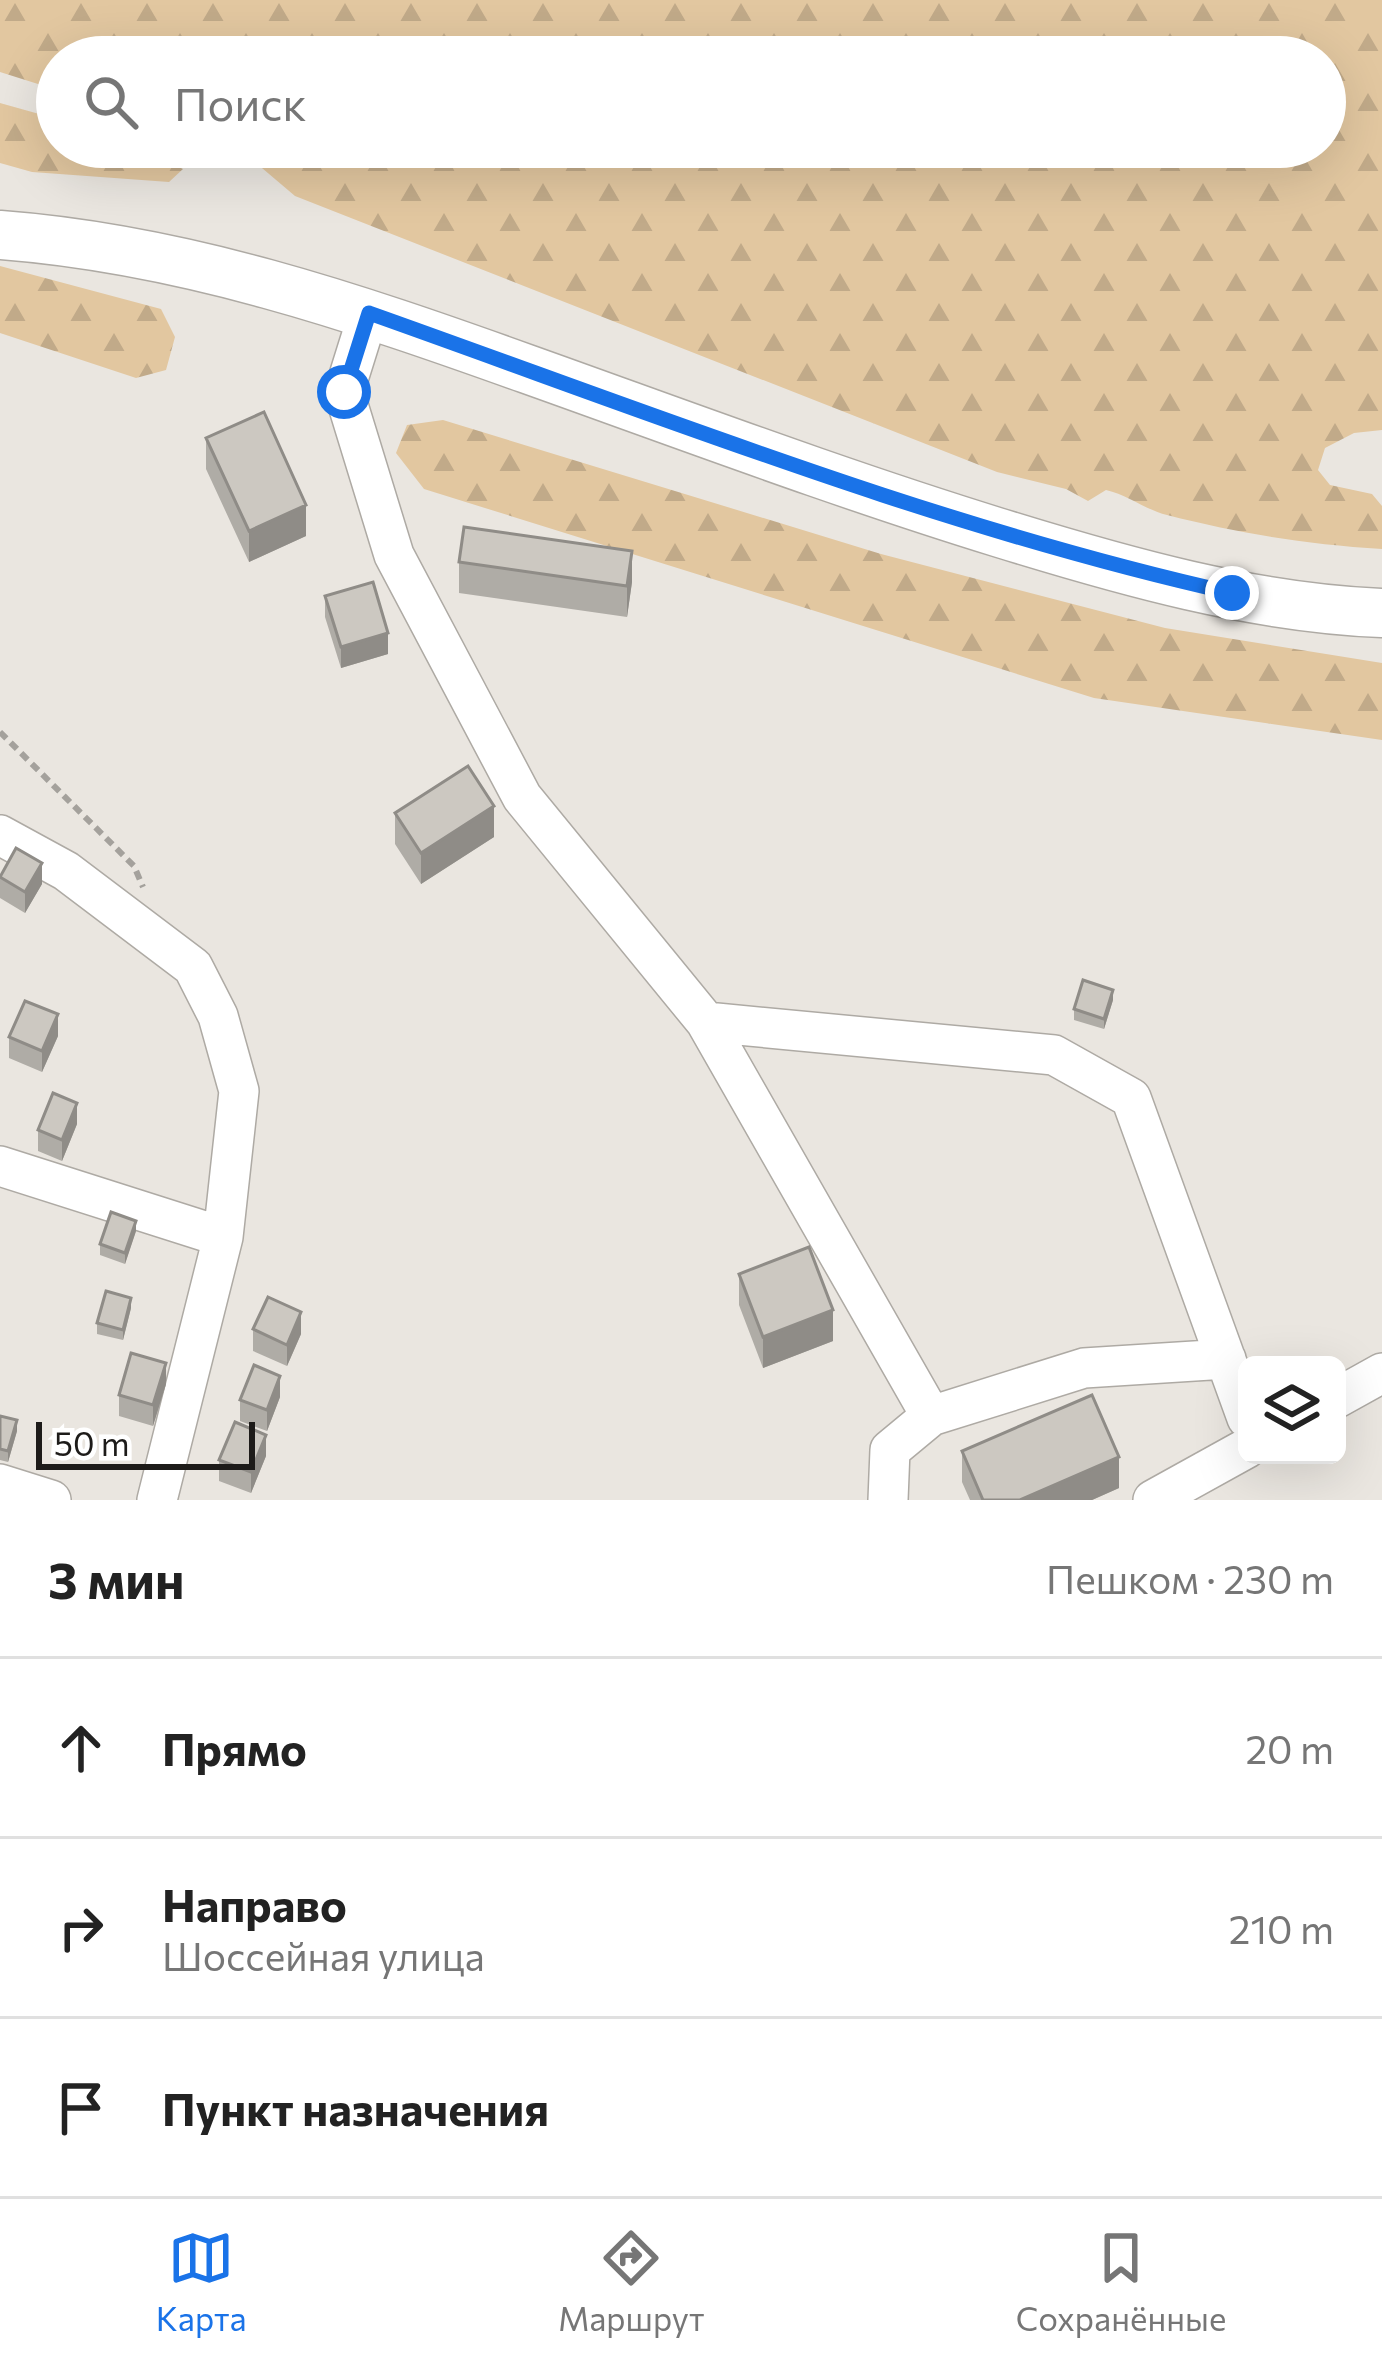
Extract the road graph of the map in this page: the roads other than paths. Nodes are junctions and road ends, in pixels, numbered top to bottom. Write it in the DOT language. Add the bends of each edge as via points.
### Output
graph roads {
  1 [pos="0,236"];
  2 [pos="369,313"];
  3 [pos="1382,613"];
  4 [pos="0,835"];
  5 [pos="706,1022"];
  6 [pos="0,1166"];
  7 [pos="223,1237"];
  8 [pos="1226,1359"];
  9 [pos="1382,1372"];
  10 [pos="1238,1393"];
  11 [pos="1346,1393"];
  12 [pos="931,1416"];
  13 [pos="1238,1453"];
  14 [pos="0,1484"];
  15 [pos="51,1500"];
  16 [pos="157,1500"];
  17 [pos="888,1500"];
  18 [pos="1154,1500"];
  1 -- 2 [label="main road" via="197,262"];
  2 -- 3 [label="main road" via="1092,561 1232,593"];
  2 -- 5 [label="street" via="344,392 394,555 522,797"];
  4 -- 7 [label="street" via="66,871 193,967 218,1016 239,1090"];
  5 -- 8 [label="street" via="1054,1055 1131,1098"];
  5 -- 12 [label="street"];
  6 -- 7 [label="street"];
  7 -- 16 [label="street"];
  8 -- 10 [label="street"];
  8 -- 12 [label="street" via="1084,1368"];
  9 -- 11 [label="street"];
  12 -- 17 [label="street" via="890,1450"];
  13 -- 18 [label="street"];
  14 -- 15 [label="street"];
}
